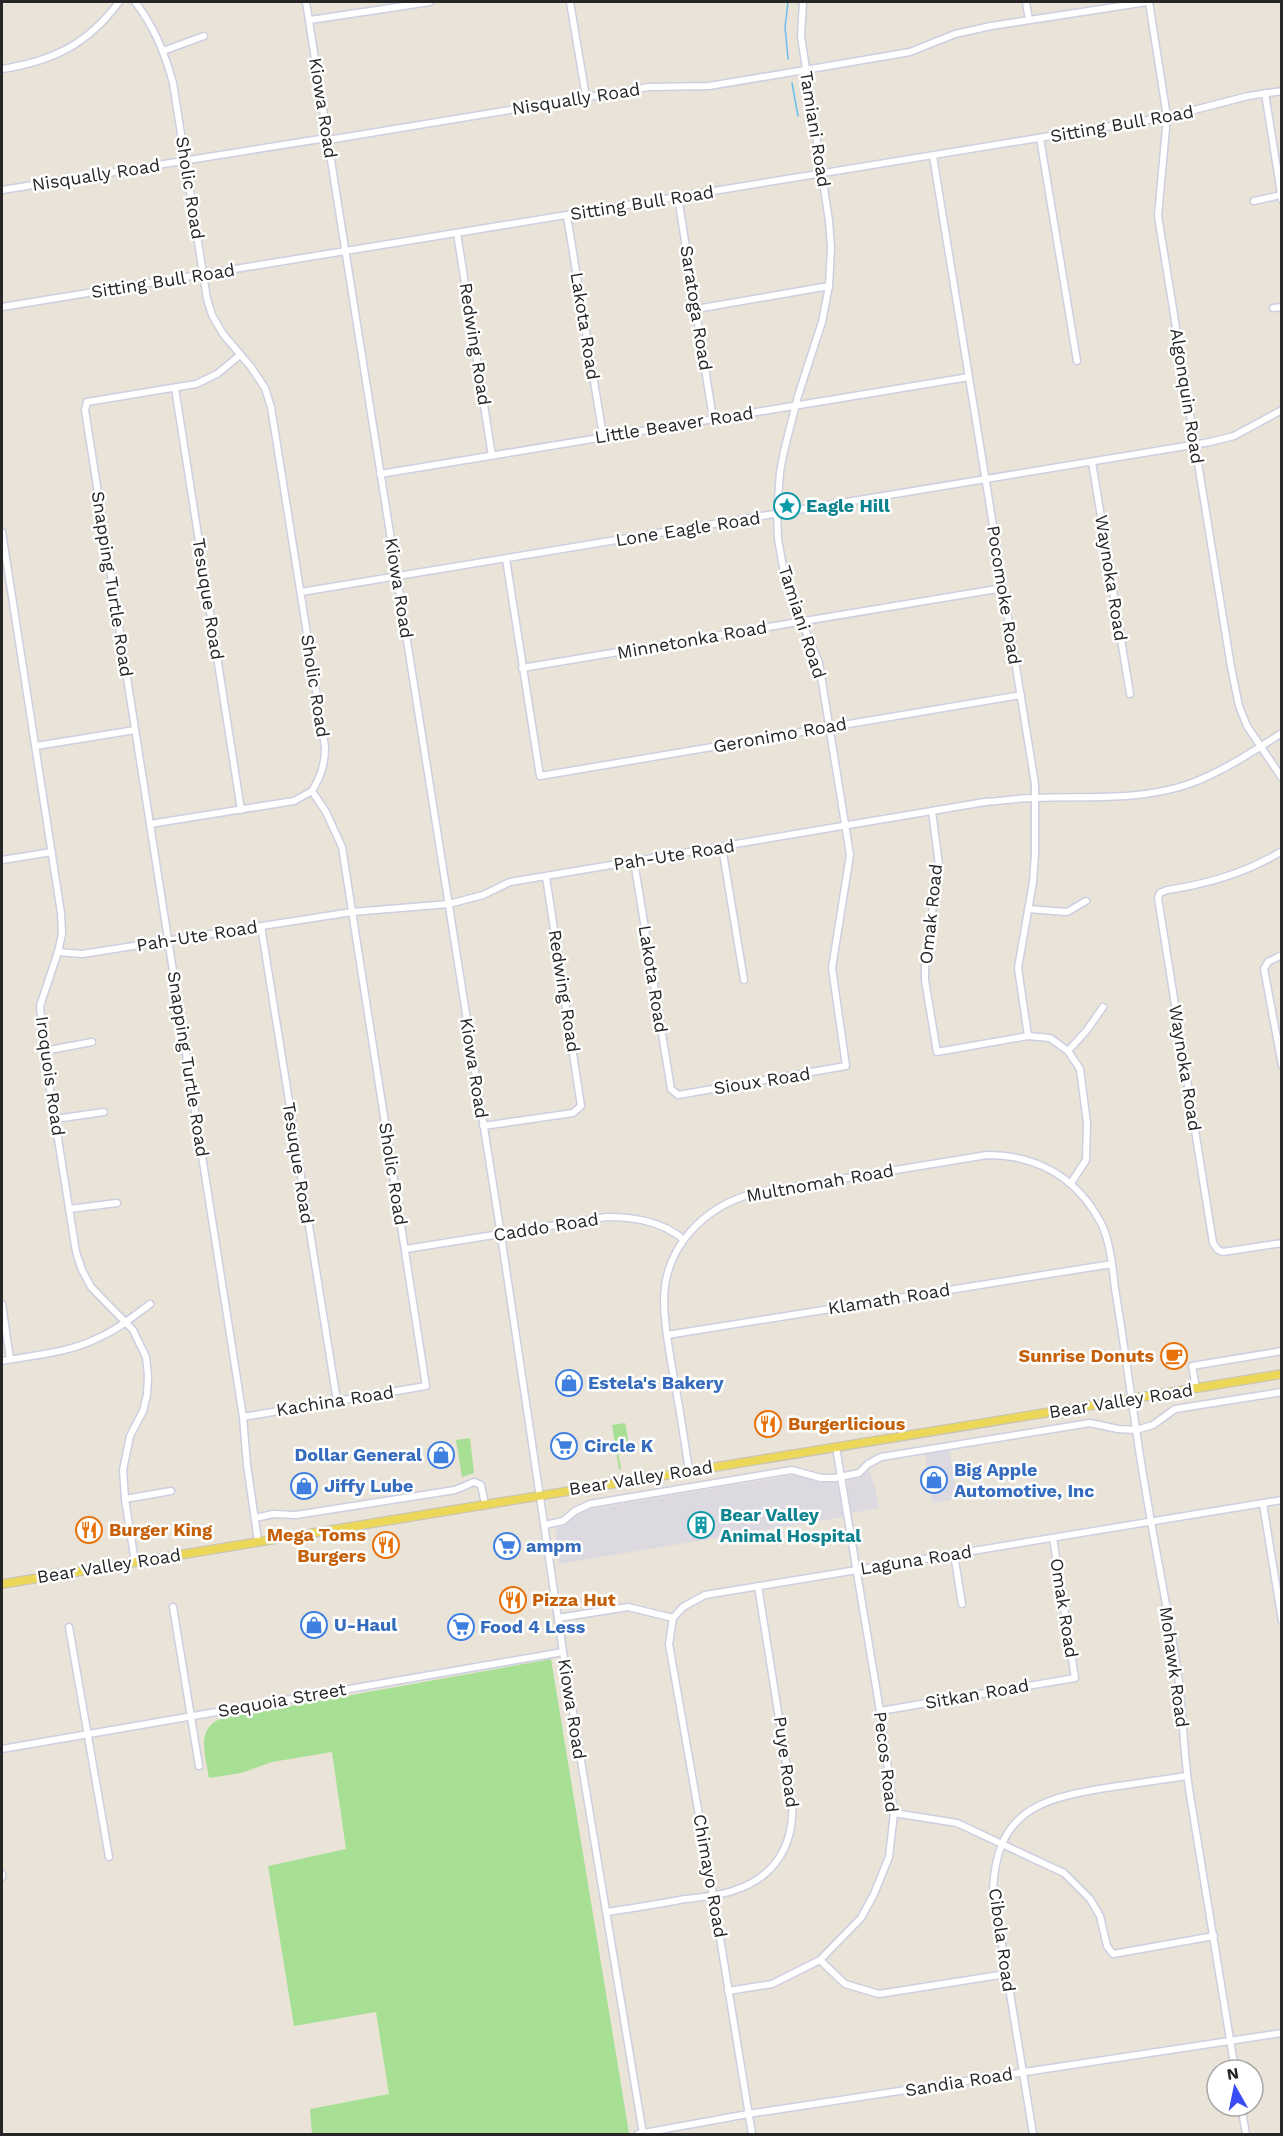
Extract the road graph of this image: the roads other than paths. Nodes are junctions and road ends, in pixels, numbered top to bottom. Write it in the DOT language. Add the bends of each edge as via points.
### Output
graph roads {
  1 [pos="119,2"];
  2 [pos="135,2"];
  3 [pos="306,2"];
  4 [pos="430,2"];
  5 [pos="570,2"];
  6 [pos="803,2"];
  7 [pos="1026,2"];
  8 [pos="1148,2"];
  9 [pos="310,20"];
  10 [pos="1029,20"];
  11 [pos="204,36"];
  12 [pos="163,51"];
  13 [pos="2,69"];
  14 [pos="805,70"];
  15 [pos="1281,91"];
  16 [pos="1265,93"];
  17 [pos="586,97"];
  18 [pos="1167,117"];
  19 [pos="1040,138"];
  20 [pos="328,139"];
  21 [pos="933,156"];
  22 [pos="185,161"];
  23 [pos="823,174"];
  24 [pos="2,190"];
  25 [pos="678,197"];
  26 [pos="1281,197"];
  27 [pos="1254,201"];
  28 [pos="567,216"];
  29 [pos="457,233"];
  30 [pos="345,252"];
  31 [pos="203,274"];
  32 [pos="829,286"];
  33 [pos="2,307"];
  34 [pos="1281,307"];
  35 [pos="696,309"];
  36 [pos="1273,309"];
  37 [pos="240,355"];
  38 [pos="1077,361"];
  39 [pos="969,376"];
  40 [pos="175,388"];
  41 [pos="796,405"];
  42 [pos="1281,410"];
  43 [pos="713,419"];
  44 [pos="603,436"];
  45 [pos="1195,445"];
  46 [pos="492,456"];
  47 [pos="1092,462"];
  48 [pos="380,474"];
  49 [pos="985,480"];
  50 [pos="777,514"];
  51 [pos="2,532"];
  52 [pos="506,559"];
  53 [pos="398,577"];
  54 [pos="1003,588"];
  55 [pos="301,592"];
  56 [pos="801,621"];
  57 [pos="522,668"];
  58 [pos="1130,694"];
  59 [pos="1021,696"];
  60 [pos="829,727"];
  61 [pos="135,730"];
  62 [pos="1281,733"];
  63 [pos="36,746"];
  64 [pos="1260,747"];
  65 [pos="1281,778"];
  66 [pos="312,790"];
  67 [pos="1034,798"];
  68 [pos="241,810"];
  69 [pos="932,812"];
  70 [pos="150,824"];
  71 [pos="845,826"];
  72 [pos="722,847"];
  73 [pos="1281,851"];
  74 [pos="52,852"];
  75 [pos="2,860"];
  76 [pos="634,861"];
  77 [pos="546,876"];
  78 [pos="1086,901"];
  79 [pos="448,904"];
  80 [pos="1028,909"];
  81 [pos="352,912"];
  82 [pos="261,926"];
  83 [pos="168,940"];
  84 [pos="58,952"];
  85 [pos="1281,956"];
  86 [pos="744,980"];
  87 [pos="1103,1007"];
  88 [pos="1028,1036"];
  89 [pos="93,1042"];
  90 [pos="1068,1050"];
  91 [pos="44,1051"];
  92 [pos="1280,1052"];
  93 [pos="1281,1065"];
  94 [pos="846,1066"];
  95 [pos="678,1095"];
  96 [pos="104,1112"];
  97 [pos="55,1119"];
  98 [pos="483,1126"];
  99 [pos="1071,1183"];
  100 [pos="117,1203"];
  101 [pos="69,1209"];
  102 [pos="501,1235"];
  103 [pos="683,1239"];
  104 [pos="1281,1243"];
  105 [pos="406,1249"];
  106 [pos="1112,1264"];
  107 [pos="2,1304"];
  108 [pos="150,1304"];
  109 [pos="126,1322"];
  110 [pos="667,1335"];
  111 [pos="1281,1351"];
  112 [pos="10,1359"];
  113 [pos="2,1360"];
  114 [pos="1281,1374"];
  115 [pos="426,1386"];
  116 [pos="1196,1388"];
  117 [pos="1281,1392"];
  118 [pos="1132,1399"];
  119 [pos="338,1401"];
  120 [pos="243,1417"];
  121 [pos="1136,1430"];
  122 [pos="836,1447"];
  123 [pos="690,1470"];
  124 [pos="841,1476"];
  125 [pos="171,1491"];
  126 [pos="540,1495"];
  127 [pos="125,1499"];
  128 [pos="1281,1500"];
  129 [pos="485,1504"];
  130 [pos="1263,1504"];
  131 [pos="255,1518"];
  132 [pos="1152,1521"];
  133 [pos="544,1525"];
  134 [pos="1053,1538"];
  135 [pos="258,1541"];
  136 [pos="954,1554"];
  137 [pos="135,1562"];
  138 [pos="856,1570"];
  139 [pos="2,1584"];
  140 [pos="758,1586"];
  141 [pos="962,1604"];
  142 [pos="173,1607"];
  143 [pos="558,1618"];
  144 [pos="673,1618"];
  145 [pos="1281,1621"];
  146 [pos="69,1627"];
  147 [pos="563,1652"];
  148 [pos="1075,1678"];
  149 [pos="880,1711"];
  150 [pos="191,1715"];
  151 [pos="87,1734"];
  152 [pos="2,1749"];
  153 [pos="200,1766"];
  154 [pos="1187,1776"];
  155 [pos="894,1813"];
  156 [pos="1002,1842"];
  157 [pos="109,1857"];
  158 [pos="713,1894"];
  159 [pos="607,1912"];
  160 [pos="1214,1936"];
  161 [pos="820,1960"];
  162 [pos="1006,1974"];
  163 [pos="729,1991"];
  164 [pos="1281,2033"];
  165 [pos="1230,2039"];
  166 [pos="1233,2058"];
  167 [pos="1023,2072"];
  168 [pos="748,2114"];
  169 [pos="1243,2118"];
  170 [pos="641,2134"];
  171 [pos="752,2134"];
  172 [pos="1033,2134"];
  173 [pos="1246,2134"];
  1 -- 13 [label="street" via="104,23 69,50 24,66"];
  2 -- 12 [label="street, Sholic Road"];
  3 -- 9 [label="street, Kiowa Road"];
  4 -- 9 [label="street"];
  5 -- 17 [label="street"];
  6 -- 14 [label="street, Tamiani Road"];
  7 -- 10 [label="street"];
  8 -- 10 [label="street, Nisqually Road"];
  8 -- 18 [label="street, Algonquin Road"];
  9 -- 20 [label="street, Kiowa Road"];
  10 -- 14 [label="street, Nisqually Road" via="955,34 910,52"];
  11 -- 12 [label="street"];
  12 -- 22 [label="street, Sholic Road"];
  14 -- 17 [label="street, Nisqually Road" via="709,86 659,86"];
  14 -- 23 [label="street, Tamiani Road"];
  15 -- 16 [label="street, Sitting Bull Road"];
  16 -- 18 [label="street, Sitting Bull Road"];
  16 -- 26 [label="street"];
  17 -- 20 [label="street, Nisqually Road"];
  18 -- 19 [label="street, Sitting Bull Road"];
  18 -- 45 [label="street, Algonquin Road" via="1158,216"];
  19 -- 21 [label="street, Sitting Bull Road"];
  19 -- 38 [label="street"];
  20 -- 22 [label="street, Nisqually Road"];
  20 -- 30 [label="street, Kiowa Road"];
  21 -- 23 [label="street, Sitting Bull Road"];
  21 -- 39 [label="street, Pocomoke Road"];
  22 -- 24 [label="street, Nisqually Road"];
  22 -- 31 [label="street, Sholic Road"];
  23 -- 25 [label="street, Sitting Bull Road"];
  23 -- 32 [label="street, Tamiani Road" via="831,248"];
  25 -- 28 [label="street, Sitting Bull Road"];
  25 -- 35 [label="street, Saratoga Road"];
  26 -- 27 [label="street"];
  28 -- 29 [label="street, Sitting Bull Road"];
  28 -- 44 [label="street, Lakota Road"];
  29 -- 30 [label="street, Sitting Bull Road"];
  29 -- 46 [label="street, Redwing Road"];
  30 -- 31 [label="street, Sitting Bull Road"];
  30 -- 48 [label="street, Kiowa Road"];
  31 -- 33 [label="street, Sitting Bull Road"];
  31 -- 37 [label="street, Sholic Road" via="212,315"];
  32 -- 35 [label="street"];
  32 -- 41 [label="street, Tamiani Road"];
  34 -- 36 [label="street"];
  35 -- 43 [label="street, Saratoga Road"];
  37 -- 40 [label="street" via="217,374"];
  37 -- 55 [label="street, Sholic Road" via="265,388 271,406"];
  39 -- 41 [label="street, Little Beaver Road"];
  39 -- 49 [label="street, Pocomoke Road"];
  40 -- 61 [label="street, Snapping Turtle Road" via="87,402 85,410"];
  40 -- 68 [label="street, Tesuque Road"];
  41 -- 43 [label="street, Little Beaver Road"];
  41 -- 50 [label="street, Tamiani Road" via="780,472"];
  42 -- 45 [label="street, Lone Eagle Road" via="1234,436"];
  43 -- 44 [label="street, Little Beaver Road"];
  44 -- 46 [label="street, Little Beaver Road"];
  45 -- 47 [label="street, Lone Eagle Road"];
  45 -- 64 [label="street, Algonquin Road" via="1239,706"];
  46 -- 48 [label="street, Little Beaver Road"];
  47 -- 49 [label="street, Lone Eagle Road"];
  47 -- 58 [label="street, Waynoka Road"];
  48 -- 53 [label="street, Kiowa Road"];
  49 -- 50 [label="street, Lone Eagle Road"];
  49 -- 54 [label="street, Pocomoke Road"];
  50 -- 52 [label="street, Lone Eagle Road"];
  50 -- 56 [label="street, Tamiani Road" via="786,584"];
  51 -- 63 [label="street, Iroquois Road"];
  52 -- 53 [label="street, Lone Eagle Road"];
  52 -- 57 [label="street"];
  53 -- 55 [label="street, Lone Eagle Road"];
  53 -- 79 [label="street, Kiowa Road"];
  54 -- 56 [label="street, Minnetonka Road"];
  54 -- 59 [label="street, Pocomoke Road"];
  55 -- 66 [label="street, Sholic Road" via="325,747 321,777"];
  56 -- 57 [label="street, Minnetonka Road"];
  56 -- 60 [label="street, Tamiani Road" via="819,663"];
  57 -- 60 [label="street, Geronimo Road" via="540,776"];
  59 -- 60 [label="street, Geronimo Road"];
  59 -- 67 [label="street, Pocomoke Road"];
  60 -- 71 [label="street, Tamiani Road"];
  61 -- 63 [label="street"];
  61 -- 70 [label="street, Snapping Turtle Road"];
  62 -- 64 [label="street, Pah-Ute Road"];
  63 -- 74 [label="street, Iroquois Road"];
  64 -- 65 [label="street, Algonquin Road"];
  64 -- 67 [label="street, Pah-Ute Road" via="1219,771 1176,787 1098,798"];
  66 -- 68 [label="street" via="294,801"];
  66 -- 81 [label="street, Sholic Road" via="342,847"];
  67 -- 69 [label="street, Pah-Ute Road"];
  67 -- 80 [label="street, Pocomoke Road" via="1035,854"];
  68 -- 70 [label="street"];
  69 -- 71 [label="street, Pah-Ute Road"];
  69 -- 88 [label="street, Omak Road" via="939,865 925,980 937,1052"];
  70 -- 83 [label="street, Snapping Turtle Road"];
  71 -- 72 [label="street, Pah-Ute Road"];
  71 -- 94 [label="street, Tamiani Road" via="850,855 832,968"];
  72 -- 76 [label="street, Pah-Ute Road"];
  72 -- 86 [label="street"];
  73 -- 104 [label="street, Waynoka Road" via="1246,870 1160,893 1158,898 1213,1243 1223,1252"];
  74 -- 75 [label="street"];
  74 -- 84 [label="street, Iroquois Road" via="61,913"];
  76 -- 77 [label="street, Pah-Ute Road"];
  76 -- 95 [label="street, Lakota Road" via="671,1089"];
  77 -- 79 [label="street, Pah-Ute Road" via="510,882 483,895"];
  77 -- 98 [label="street, Redwing Road" via="581,1106 573,1113"];
  78 -- 80 [label="street" via="1067,912"];
  79 -- 81 [label="street, Pah-Ute Road"];
  79 -- 98 [label="street, Kiowa Road"];
  80 -- 88 [label="street, Pocomoke Road" via="1018,968"];
  81 -- 82 [label="street, Pah-Ute Road"];
  81 -- 105 [label="street, Sholic Road"];
  82 -- 83 [label="street, Pah-Ute Road"];
  82 -- 119 [label="street, Tesuque Road"];
  83 -- 84 [label="street, Pah-Ute Road" via="82,954"];
  83 -- 120 [label="street, Snapping Turtle Road"];
  84 -- 91 [label="street, Iroquois Road" via="40,1006"];
  85 -- 92 [label="street" via="1268,962 1264,969"];
  87 -- 90 [label="street"];
  88 -- 90 [label="street" via="1050,1038"];
  89 -- 91 [label="street"];
  90 -- 99 [label="street" via="1080,1069 1087,1123 1086,1160"];
  91 -- 97 [label="street, Iroquois Road"];
  92 -- 93 [label="street"];
  94 -- 95 [label="street, Sioux Road"];
  96 -- 97 [label="street"];
  97 -- 101 [label="street, Iroquois Road"];
  98 -- 102 [label="street, Kiowa Road"];
  99 -- 103 [label="street, Multnomah Road" via="1034,1162 987,1155 736,1198 708,1214"];
  99 -- 106 [label="street, Multnomah Road" via="1103,1225"];
  100 -- 101 [label="street"];
  101 -- 109 [label="street, Iroquois Road" via="82,1270 91,1287"];
  102 -- 103 [label="street, Caddo Road" via="626,1217 650,1221"];
  102 -- 105 [label="street, Caddo Road"];
  102 -- 126 [label="street, Kiowa Road"];
  103 -- 110 [label="street, Multnomah Road" via="670,1268 664,1300"];
  105 -- 115 [label="street, Sholic Road"];
  106 -- 110 [label="street, Klamath Road"];
  106 -- 118 [label="street, Mohawk Road"];
  107 -- 112 [label="street"];
  108 -- 109 [label="street"];
  109 -- 112 [label="street" via="79,1346"];
  109 -- 127 [label="street, Iroquois Road" via="140,1341 148,1376 143,1411 130,1436 124,1462"];
  110 -- 123 [label="street, Multnomah Road"];
  111 -- 116 [label="street" via="1192,1366"];
  112 -- 113 [label="street"];
  114 -- 116 [label="main road, Bear Valley Road"];
  115 -- 119 [label="street, Kachina Road"];
  116 -- 118 [label="main road, Bear Valley Road"];
  117 -- 121 [label="street" via="1181,1408 1167,1413 1154,1425"];
  118 -- 121 [label="street, Mohawk Road"];
  118 -- 122 [label="main road, Bear Valley Road"];
  119 -- 120 [label="street, Kachina Road"];
  120 -- 131 [label="street, Snapping Turtle Road"];
  121 -- 124 [label="street" via="1090,1423 880,1457 859,1473"];
  121 -- 132 [label="street, Mohawk Road"];
  122 -- 123 [label="main road, Bear Valley Road"];
  122 -- 124 [label="street, Pecos Road"];
  123 -- 126 [label="main road, Bear Valley Road"];
  124 -- 133 [label="street" via="821,1478 790,1471 590,1504 563,1521"];
  124 -- 138 [label="street, Pecos Road"];
  125 -- 127 [label="street"];
  126 -- 129 [label="main road, Bear Valley Road"];
  126 -- 133 [label="street, Kiowa Road"];
  127 -- 137 [label="street, Iroquois Road"];
  128 -- 130 [label="street, Laguna Road"];
  129 -- 131 [label="street" via="481,1485 474,1482 446,1491"];
  129 -- 135 [label="main road, Bear Valley Road"];
  130 -- 132 [label="street, Laguna Road"];
  130 -- 145 [label="street"];
  131 -- 135 [label="street, Snapping Turtle Road"];
  132 -- 134 [label="street, Laguna Road"];
  132 -- 154 [label="street, Mohawk Road" via="1183,1714"];
  133 -- 143 [label="street, Kiowa Road"];
  134 -- 136 [label="street, Laguna Road"];
  134 -- 148 [label="street, Omak Road"];
  135 -- 137 [label="main road, Bear Valley Road"];
  136 -- 138 [label="street, Laguna Road"];
  136 -- 141 [label="street"];
  137 -- 139 [label="main road, Bear Valley Road"];
  138 -- 140 [label="street, Laguna Road"];
  138 -- 149 [label="street, Pecos Road"];
  140 -- 144 [label="street, Laguna Road" via="705,1595 683,1607"];
  140 -- 158 [label="street, Puye Road" via="794,1820 783,1852 769,1870 734,1891"];
  142 -- 150 [label="street"];
  143 -- 144 [label="street" via="628,1607"];
  143 -- 147 [label="street, Kiowa Road"];
  144 -- 158 [label="street, Chimayo Road" via="669,1644"];
  146 -- 151 [label="street"];
  147 -- 150 [label="street, Sequoia Street"];
  147 -- 159 [label="street, Kiowa Road"];
  148 -- 149 [label="street, Sitkan Road"];
  149 -- 155 [label="street, Pecos Road"];
  150 -- 151 [label="street, Sequoia Street"];
  150 -- 153 [label="street"];
  151 -- 152 [label="street, Sequoia Street"];
  151 -- 157 [label="street"];
  154 -- 156 [label="street, Cibola Road" via="1048,1800 1020,1817"];
  154 -- 160 [label="street, Mohawk Road"];
  155 -- 156 [label="street" via="957,1823"];
  155 -- 161 [label="street, Pecos Road" via="889,1857 874,1894 861,1918"];
  156 -- 160 [label="street" via="1064,1873 1084,1892 1100,1917 1107,1946 1113,1954"];
  156 -- 162 [label="street, Cibola Road" via="994,1865 993,1889"];
  158 -- 159 [label="street, Puye Road"];
  158 -- 163 [label="street, Chimayo Road"];
  159 -- 170 [label="street, Kiowa Road"];
  160 -- 165 [label="street, Mohawk Road"];
  161 -- 162 [label="street" via="845,1984 879,1994"];
  161 -- 163 [label="street, Pecos Road" via="772,1984"];
  162 -- 167 [label="street, Cibola Road"];
  163 -- 168 [label="street, Chimayo Road"];
  164 -- 165 [label="street, Sandia Road"];
  165 -- 166 [label="street, Mohawk Road"];
  165 -- 167 [label="street, Sandia Road"];
  167 -- 168 [label="street, Sandia Road"];
  167 -- 172 [label="street, Cibola Road"];
  168 -- 170 [label="street, Sandia Road"];
  168 -- 171 [label="street, Chimayo Road"];
  169 -- 173 [label="street"];
}
